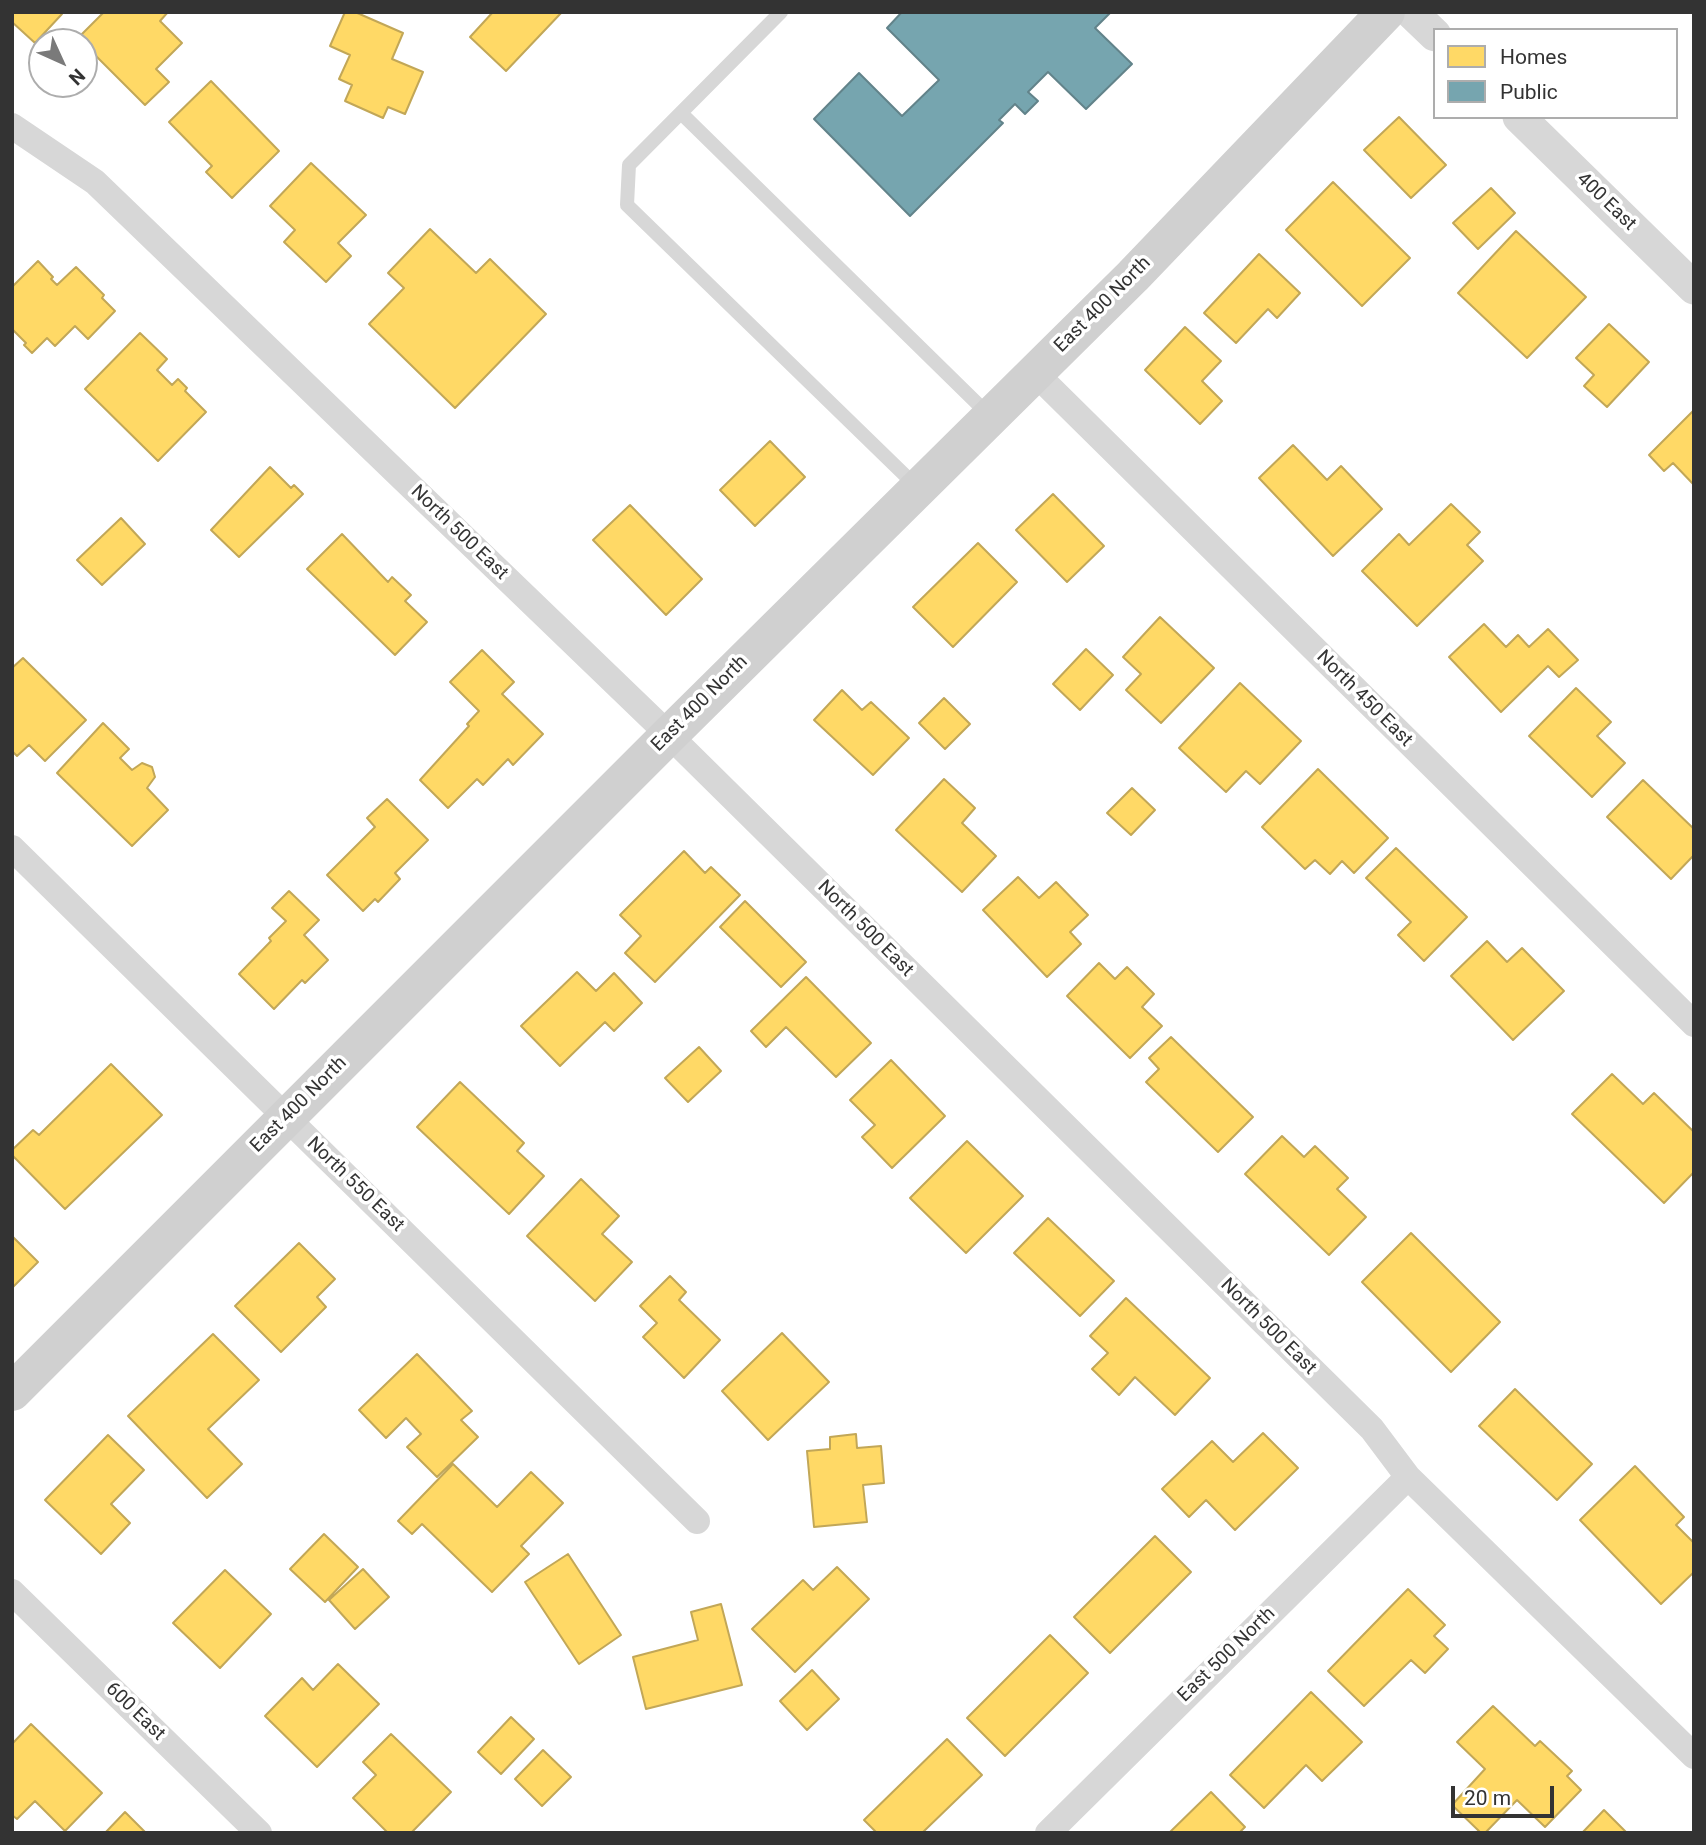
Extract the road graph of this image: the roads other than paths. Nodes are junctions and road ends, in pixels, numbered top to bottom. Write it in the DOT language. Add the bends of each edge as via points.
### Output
graph roads {
  1 [pos="781,12"];
  2 [pos="1386,12"];
  3 [pos="1411,12"];
  4 [pos="1433,33"];
  5 [pos="681,113"];
  6 [pos="1521,119"];
  7 [pos="12,126"];
  8 [pos="1694,288"];
  9 [pos="1035,373"];
  10 [pos="990,416"];
  11 [pos="918,488"];
  12 [pos="668,735"];
  13 [pos="12,848"];
  14 [pos="1694,1024"];
  15 [pos="286,1117"];
  16 [pos="12,1392"];
  17 [pos="1408,1477"];
  18 [pos="697,1521"];
  19 [pos="12,1592"];
  20 [pos="1694,1756"];
  21 [pos="259,1833"];
  22 [pos="1048,1833"];
  1 -- 5 [label="lane"];
  2 -- 9 [label="main road, East 400 North"];
  3 -- 4 [label="street"];
  5 -- 10 [label="lane"];
  5 -- 11 [label="lane" via="629,164 627,205"];
  6 -- 8 [label="street, 400 East"];
  7 -- 12 [label="street, North 500 East" via="95,182"];
  9 -- 10 [label="main road, East 400 North"];
  9 -- 14 [label="street, North 450 East"];
  10 -- 11 [label="main road, East 400 North"];
  11 -- 12 [label="main road, East 400 North"];
  12 -- 15 [label="main road, East 400 North"];
  12 -- 17 [label="street, North 500 East" via="1376,1433"];
  13 -- 15 [label="street, North 550 East"];
  15 -- 16 [label="main road, East 400 North"];
  15 -- 18 [label="street, North 550 East"];
  17 -- 20 [label="street, North 500 East"];
  17 -- 22 [label="street, East 500 North"];
  19 -- 21 [label="street, 600 East"];
}
